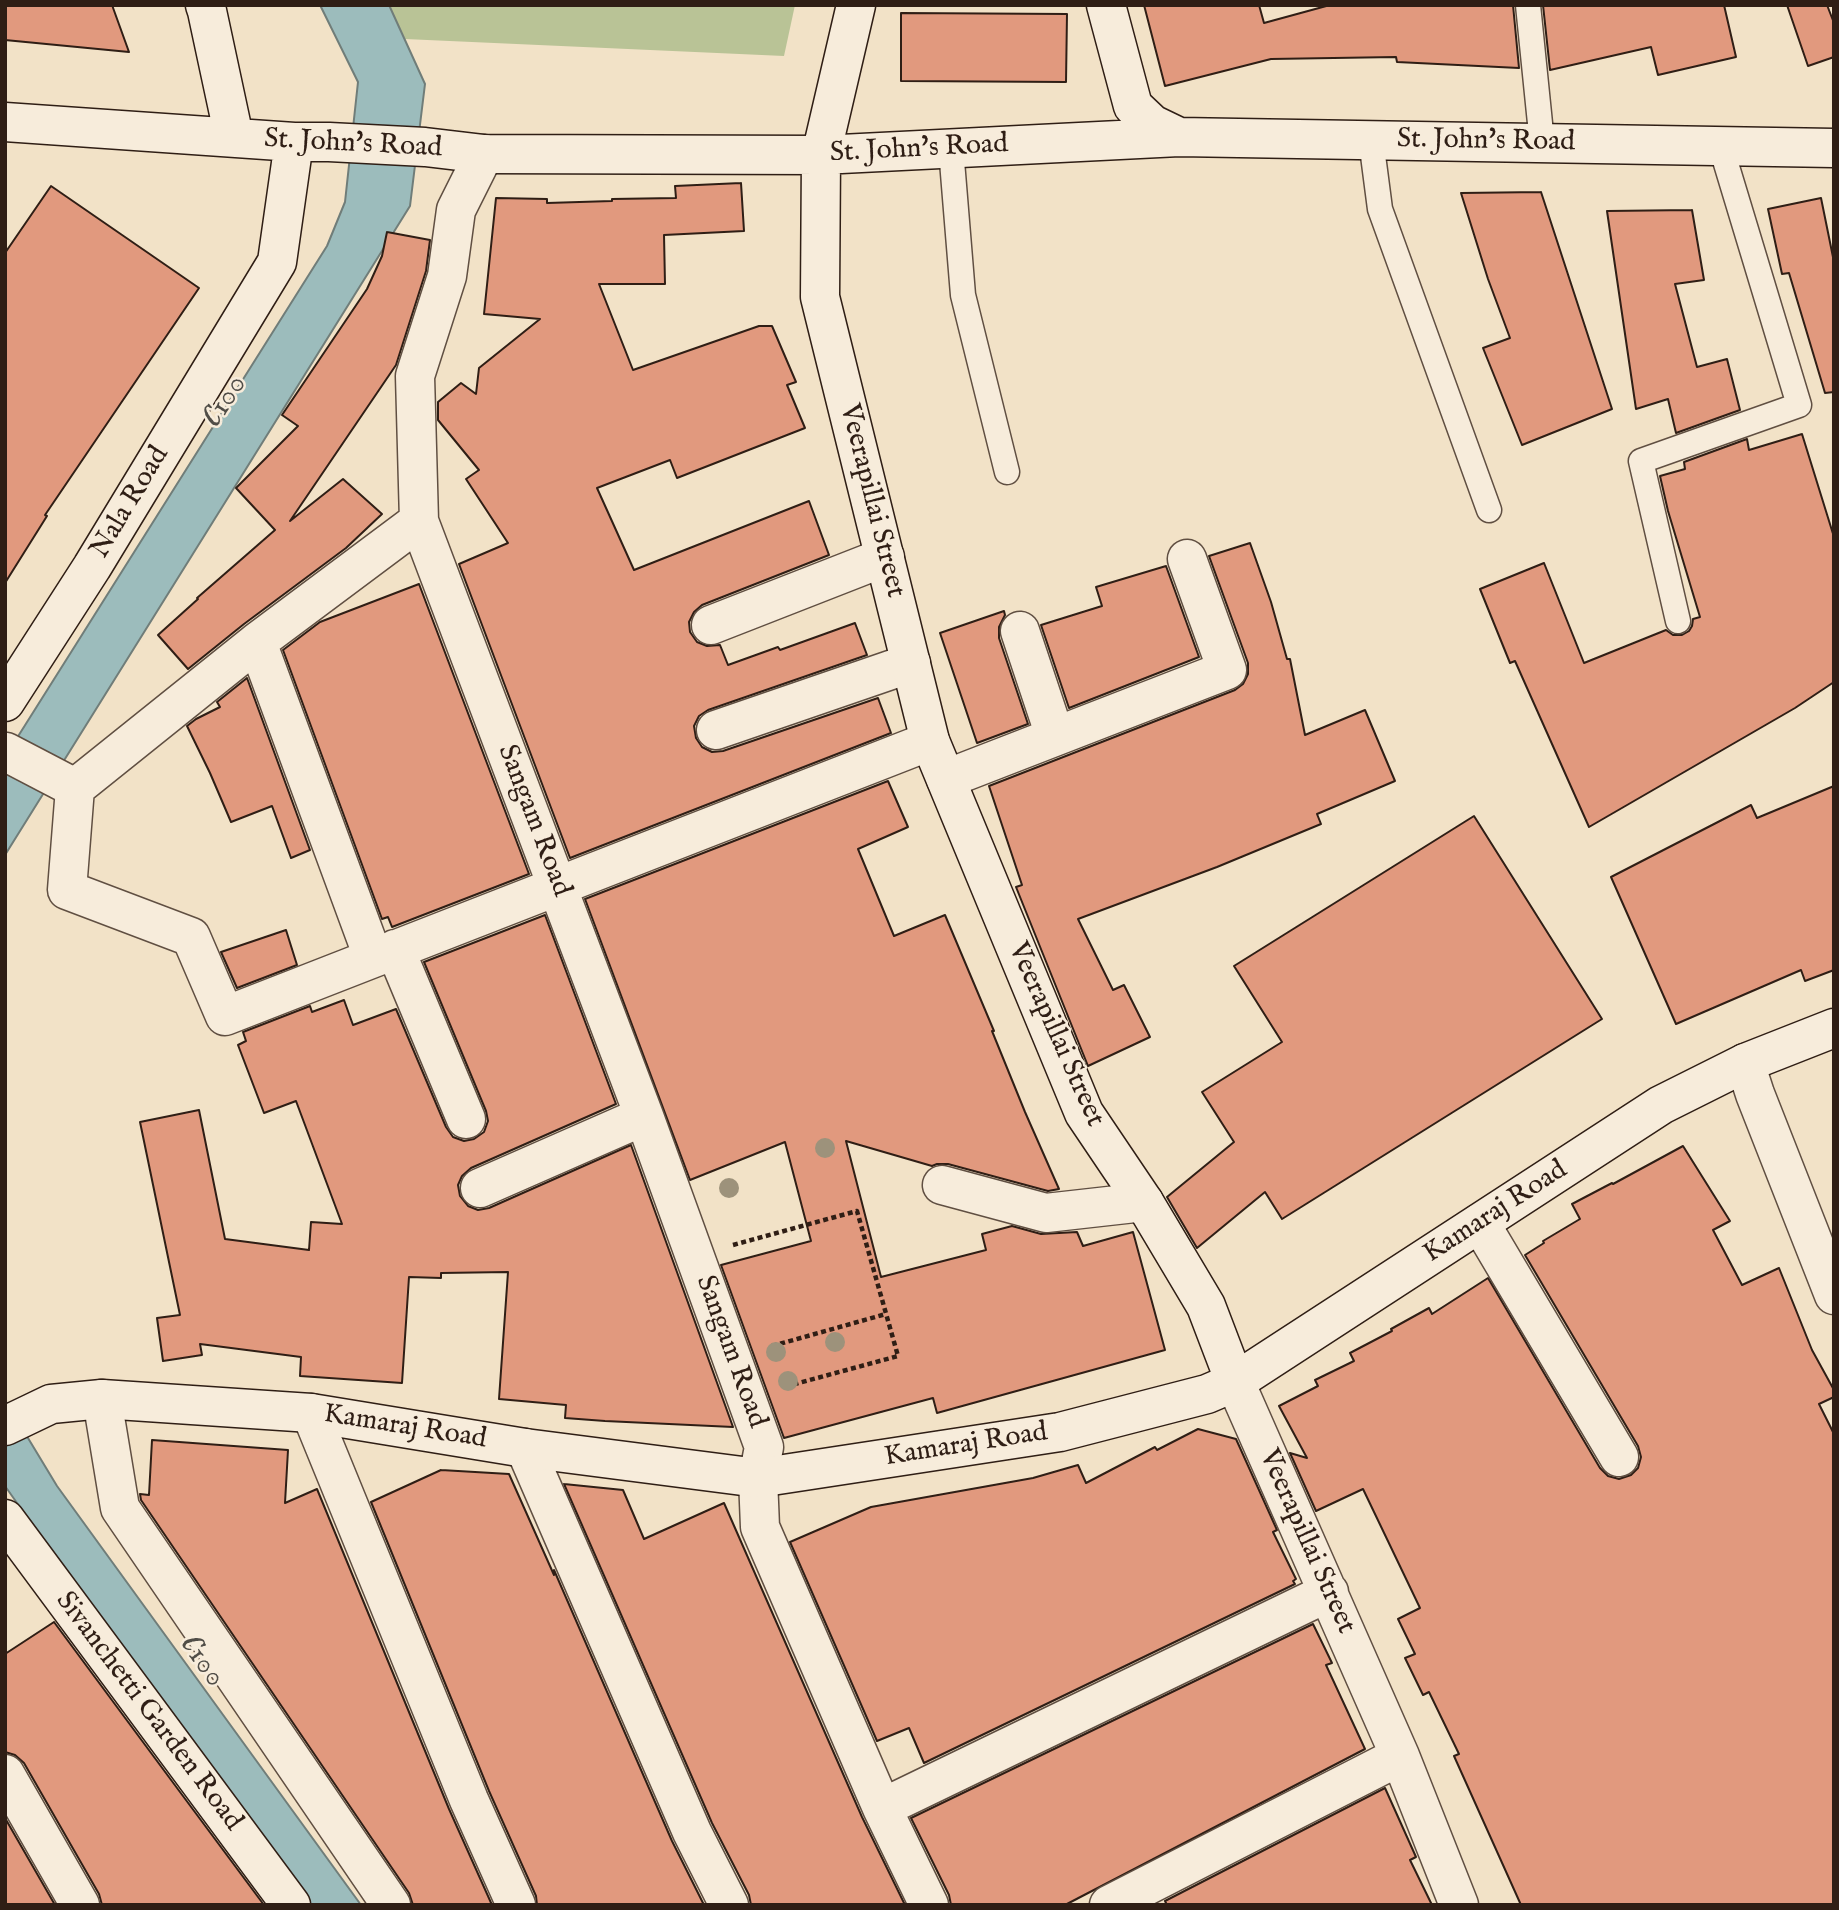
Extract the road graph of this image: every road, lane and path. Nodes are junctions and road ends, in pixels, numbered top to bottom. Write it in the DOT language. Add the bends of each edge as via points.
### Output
graph roads {
  1 [pos="205,5"];
  2 [pos="856,5"];
  3 [pos="1107,5"];
  4 [pos="1528,5"];
  5 [pos="5,122"];
  6 [pos="1179,137"];
  7 [pos="234,138"];
  8 [pos="1371,140"];
  9 [pos="311,142"];
  10 [pos="1542,143"];
  11 [pos="1721,147"];
  12 [pos="1834,148"];
  13 [pos="951,149"];
  14 [pos="484,155"];
  15 [pos="821,155"];
  16 [pos="1007,472"];
  17 [pos="1489,510"];
  18 [pos="419,521"];
  19 [pos="885,557"];
  20 [pos="1187,559"];
  21 [pos="1678,621"];
  22 [pos="711,625"];
  23 [pos="1020,631"];
  24 [pos="257,642"];
  25 [pos="911,663"];
  26 [pos="5,702"];
  27 [pos="716,730"];
  28 [pos="1055,736"];
  29 [pos="930,741"];
  30 [pos="6,752"];
  31 [pos="946,779"];
  32 [pos="65,783"];
  33 [pos="558,885"];
  34 [pos="384,953"];
  35 [pos="1834,1028"];
  36 [pos="1745,1063"];
  37 [pos="644,1116"];
  38 [pos="466,1119"];
  39 [pos="942,1185"];
  40 [pos="480,1188"];
  41 [pos="1144,1202"];
  42 [pos="1480,1223"];
  43 [pos="695,1256"];
  44 [pos="1834,1294"];
  45 [pos="886,1314"];
  46 [pos="766,1348"];
  47 [pos="1235,1382"];
  48 [pos="778,1389"];
  49 [pos="102,1399"];
  50 [pos="311,1413"];
  51 [pos="5,1426"];
  52 [pos="526,1448"];
  53 [pos="1619,1457"];
  54 [pos="758,1478"];
  55 [pos="5,1519"];
  56 [pos="1329,1592"];
  57 [pos="1400,1756"];
  58 [pos="5,1774"];
  59 [pos="882,1808"];
  60 [pos="80,1905"];
  61 [pos="291,1905"];
  62 [pos="391,1905"];
  63 [pos="516,1905"];
  64 [pos="729,1905"];
  65 [pos="929,1905"];
  66 [pos="1109,1905"];
  67 [pos="1459,1905"];
  1 -- 7 [label="street"];
  2 -- 15 [label="street, Veerapillai Street"];
  3 -- 6 [label="street" via="1133,106 1152,124"];
  4 -- 10 [label="lane"];
  5 -- 7 [label="street, St. John's Road"];
  6 -- 8 [label="street, St. John's Road"];
  6 -- 13 [label="street, St. John's Road"];
  7 -- 9 [label="street, St. John's Road"];
  8 -- 10 [label="street, St. John's Road"];
  8 -- 17 [label="lane" via="1380,209"];
  9 -- 14 [label="street, St. John's Road" via="425,147"];
  9 -- 26 [label="street, Nala Road" via="277,262"];
  10 -- 11 [label="street, St. John's Road"];
  11 -- 12 [label="street, St. John's Road"];
  11 -- 21 [label="lane" via="1799,405 1641,461"];
  13 -- 15 [label="street, St. John's Road"];
  13 -- 16 [label="lane" via="963,295"];
  14 -- 15 [label="street, St. John's Road"];
  14 -- 18 [label="street, Sangam Road" via="456,210 447,276 415,376"];
  15 -- 19 [label="street, Veerapillai Street" via="820,297"];
  18 -- 24 [label="street"];
  18 -- 33 [label="street, Sangam Road"];
  19 -- 22 [label="street"];
  19 -- 25 [label="street, Veerapillai Street"];
  20 -- 28 [label="street" via="1227,670"];
  23 -- 28 [label="street"];
  24 -- 32 [label="street"];
  24 -- 34 [label="street"];
  25 -- 27 [label="street"];
  25 -- 29 [label="street, Veerapillai Street"];
  28 -- 31 [label="street"];
  29 -- 31 [label="street, Veerapillai Street"];
  29 -- 33 [label="street"];
  30 -- 32 [label="street"];
  31 -- 41 [label="street, Veerapillai Street" via="1084,1113"];
  32 -- 34 [label="street" via="67,890 191,937 225,1016"];
  33 -- 34 [label="street"];
  33 -- 37 [label="street, Sangam Road"];
  34 -- 38 [label="street"];
  35 -- 36 [label="street, Kamaraj Road"];
  36 -- 42 [label="street, Kamaraj Road" via="1661,1105"];
  36 -- 44 [label="street"];
  37 -- 40 [label="street"];
  37 -- 43 [label="street, Sangam Road"];
  39 -- 41 [label="street" via="1046,1213"];
  41 -- 47 [label="street, Veerapillai Street" via="1206,1306"];
  42 -- 47 [label="street, Kamaraj Road"];
  42 -- 53 [label="street"];
  43 -- 45 [label="path" via="857,1212"];
  43 -- 54 [label="street, Sangam Road" via="764,1447"];
  45 -- 46 [label="path"];
  45 -- 48 [label="path" via="898,1358"];
  47 -- 54 [label="street, Kamaraj Road" via="1206,1394 1060,1432"];
  47 -- 56 [label="street, Veerapillai Street"];
  49 -- 50 [label="street, Kamaraj Road"];
  49 -- 51 [label="street, Kamaraj Road" via="51,1404"];
  49 -- 62 [label="street" via="120,1508"];
  50 -- 52 [label="street, Kamaraj Road"];
  50 -- 63 [label="street"];
  52 -- 54 [label="street, Kamaraj Road"];
  52 -- 64 [label="street" via="692,1832"];
  54 -- 59 [label="street, Sangam Road" via="760,1527"];
  55 -- 61 [label="street, Sivanchetti Garden Road"];
  56 -- 57 [label="street, Veerapillai Street"];
  56 -- 59 [label="street"];
  57 -- 66 [label="street"];
  57 -- 67 [label="street, Veerapillai Street"];
  58 -- 60 [label="street"];
  59 -- 65 [label="street, Sangam Road"];
}
